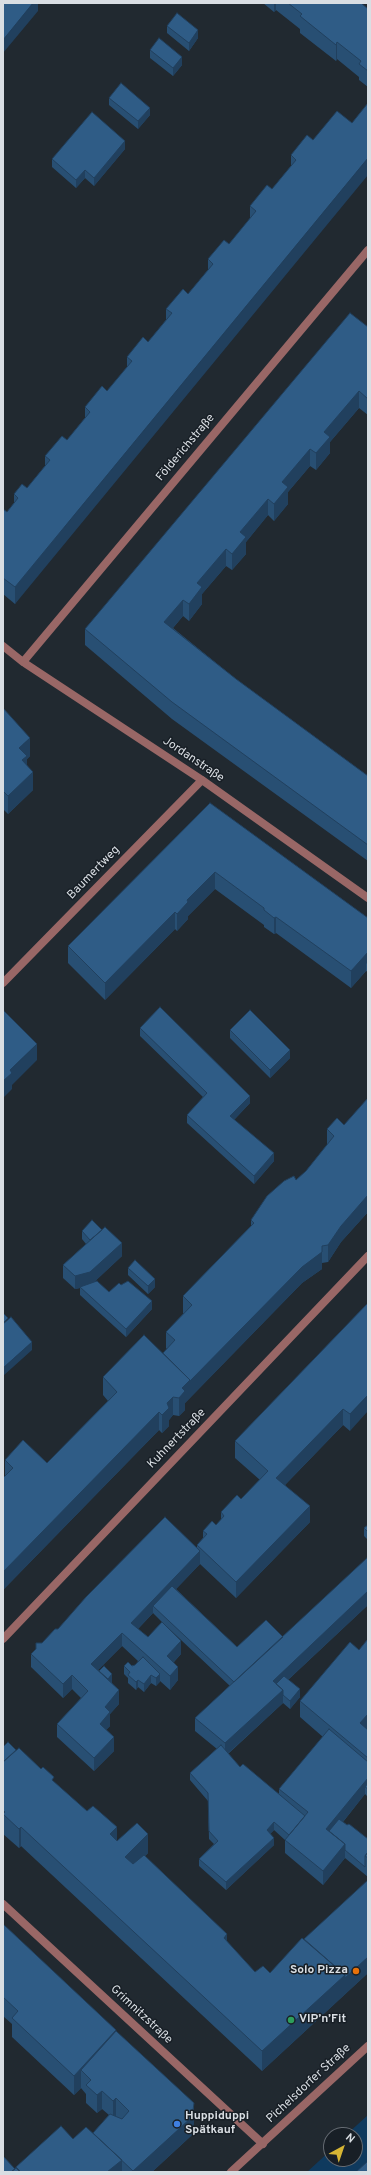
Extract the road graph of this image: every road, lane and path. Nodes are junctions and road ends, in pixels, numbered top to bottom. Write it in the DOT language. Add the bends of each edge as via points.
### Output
graph roads {
  1 [pos="368,250"];
  2 [pos="3,646"];
  3 [pos="23,662"];
  4 [pos="202,780"];
  5 [pos="368,898"];
  6 [pos="3,983"];
  7 [pos="368,1256"];
  8 [pos="3,1639"];
  9 [pos="3,1904"];
  10 [pos="368,2046"];
  11 [pos="263,2144"];
  12 [pos="231,2172"];
  1 -- 3 [label="street, Földerichstraße"];
  2 -- 3 [label="street, Jordanstraße"];
  3 -- 4 [label="street, Jordanstraße"];
  4 -- 5 [label="street, Jordanstraße"];
  4 -- 6 [label="street, Baumertweg"];
  7 -- 8 [label="street, Kuhnertstraße"];
  9 -- 11 [label="street, Grimnitzstraße"];
  10 -- 11 [label="street, Pichelsdorfer Straße"];
  11 -- 12 [label="street, Pichelsdorfer Straße"];
}
